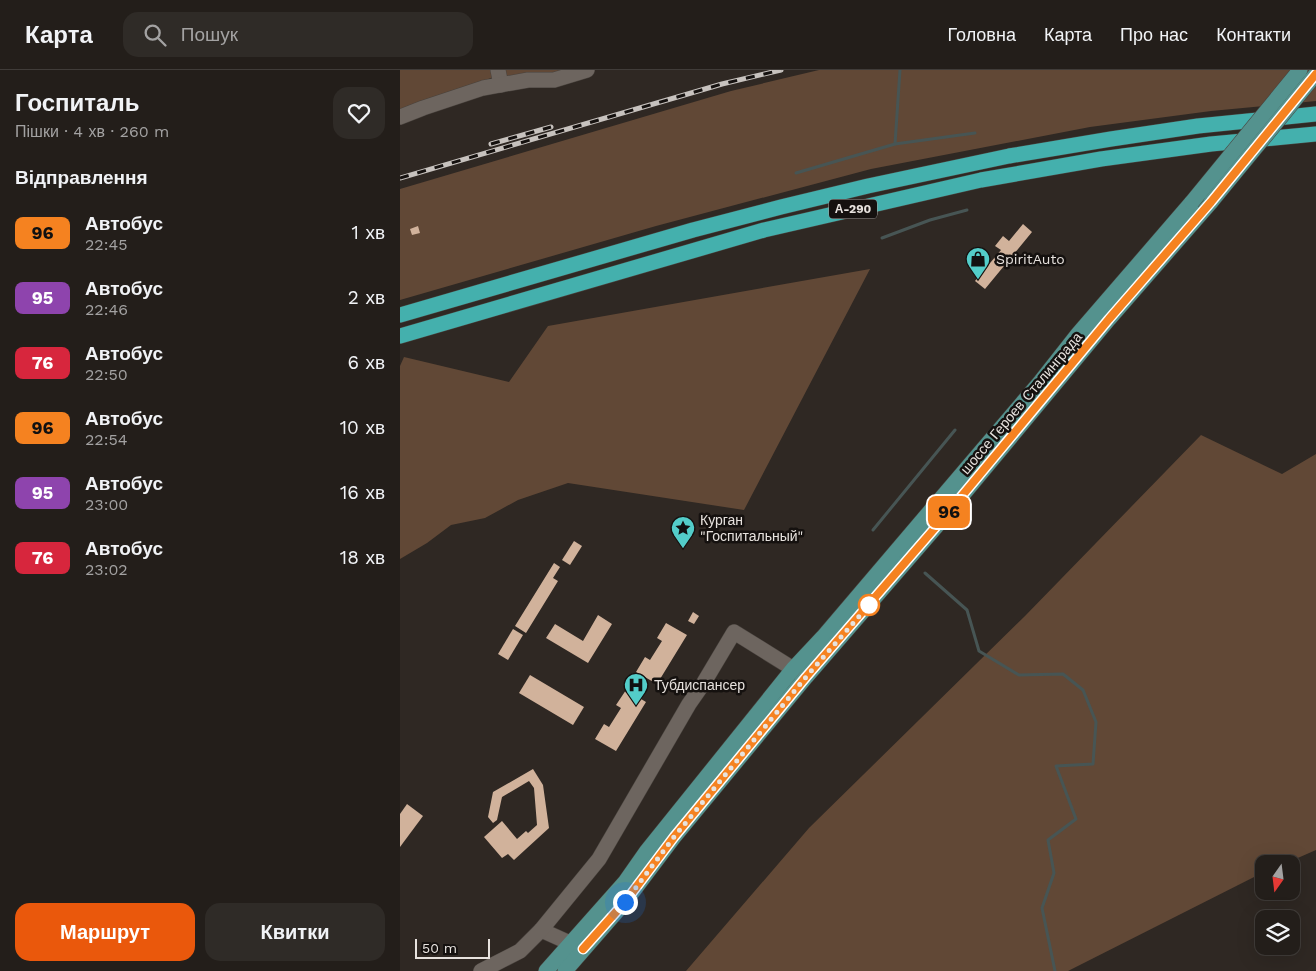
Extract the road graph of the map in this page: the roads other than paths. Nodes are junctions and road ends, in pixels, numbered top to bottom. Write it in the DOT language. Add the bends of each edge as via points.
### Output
graph roads {
  1 [pos="587,70"];
  2 [pos="1300,70"];
  3 [pos="1316,74"];
  4 [pos="500,78"];
  5 [pos="1316,114"];
  6 [pos="400,117"];
  7 [pos="1316,134"];
  8 [pos="400,315"];
  9 [pos="400,336"];
  10 [pos="800,673"];
  11 [pos="541,930"];
  12 [pos="576,946"];
  13 [pos="481,971"];
  14 [pos="546,971"];
  15 [pos="564,971"];
  1 -- 4 [label="street" via="554,80"];
  2 -- 10 [label="main road, шоссе Героев Сталинграда, bridge" via="823,637"];
  3 -- 10 [label="main road, шоссе Героев Сталинграда, bridge" via="941,521"];
  4 -- 6 [label="street" via="475,91"];
  5 -- 8 [label="highway, А-290" via="1111,139 1009,156 868,186 693,230"];
  7 -- 9 [label="highway, А-290" via="1193,146 981,180 764,230"];
  10 -- 11 [label="street" via="734,632 598,859"];
  10 -- 12 [label="main road, шоссе Героев Сталинграда" via="625,902"];
  11 -- 12 [label="street"];
  11 -- 13 [label="street" via="520,951"];
  12 -- 14 [label="main road"];
  12 -- 15 [label="main road"];
}
